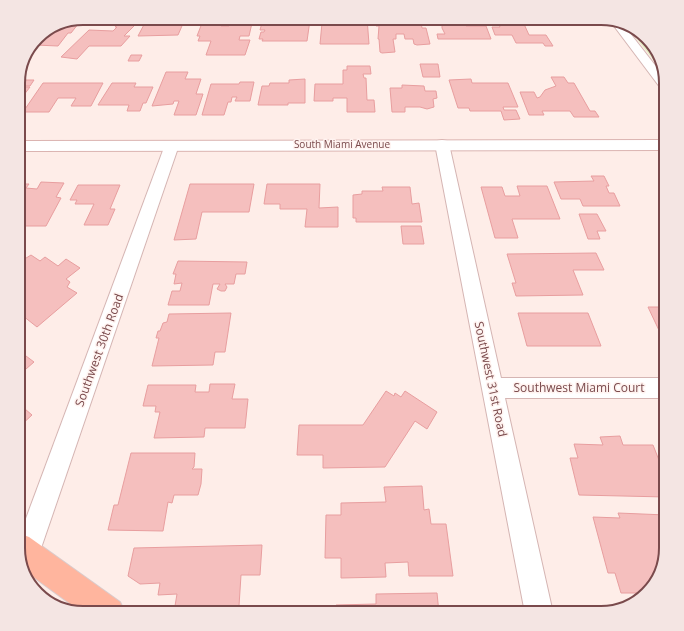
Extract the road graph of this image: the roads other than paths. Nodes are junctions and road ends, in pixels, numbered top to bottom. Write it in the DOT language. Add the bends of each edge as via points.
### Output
graph roads {
  1 [pos="622,29"];
  2 [pos="659,76"];
  3 [pos="442,144"];
  4 [pos="172,145"];
  5 [pos="659,145"];
  6 [pos="25,146"];
  7 [pos="493,388"];
  8 [pos="659,388"];
  9 [pos="25,543"];
  10 [pos="25,553"];
  11 [pos="100,606"];
  12 [pos="539,606"];
  1 -- 2 [label="street"];
  3 -- 4 [label="main road, South Miami Avenue"];
  3 -- 5 [label="main road, South Miami Avenue"];
  3 -- 7 [label="street, Southwest 31st Road"];
  4 -- 6 [label="main road, South Miami Avenue"];
  4 -- 9 [label="street, Southwest 30th Road"];
  7 -- 8 [label="street, Southwest Miami Court"];
  7 -- 12 [label="street, Southwest 31st Road"];
  10 -- 11 [label="main road"];
}
